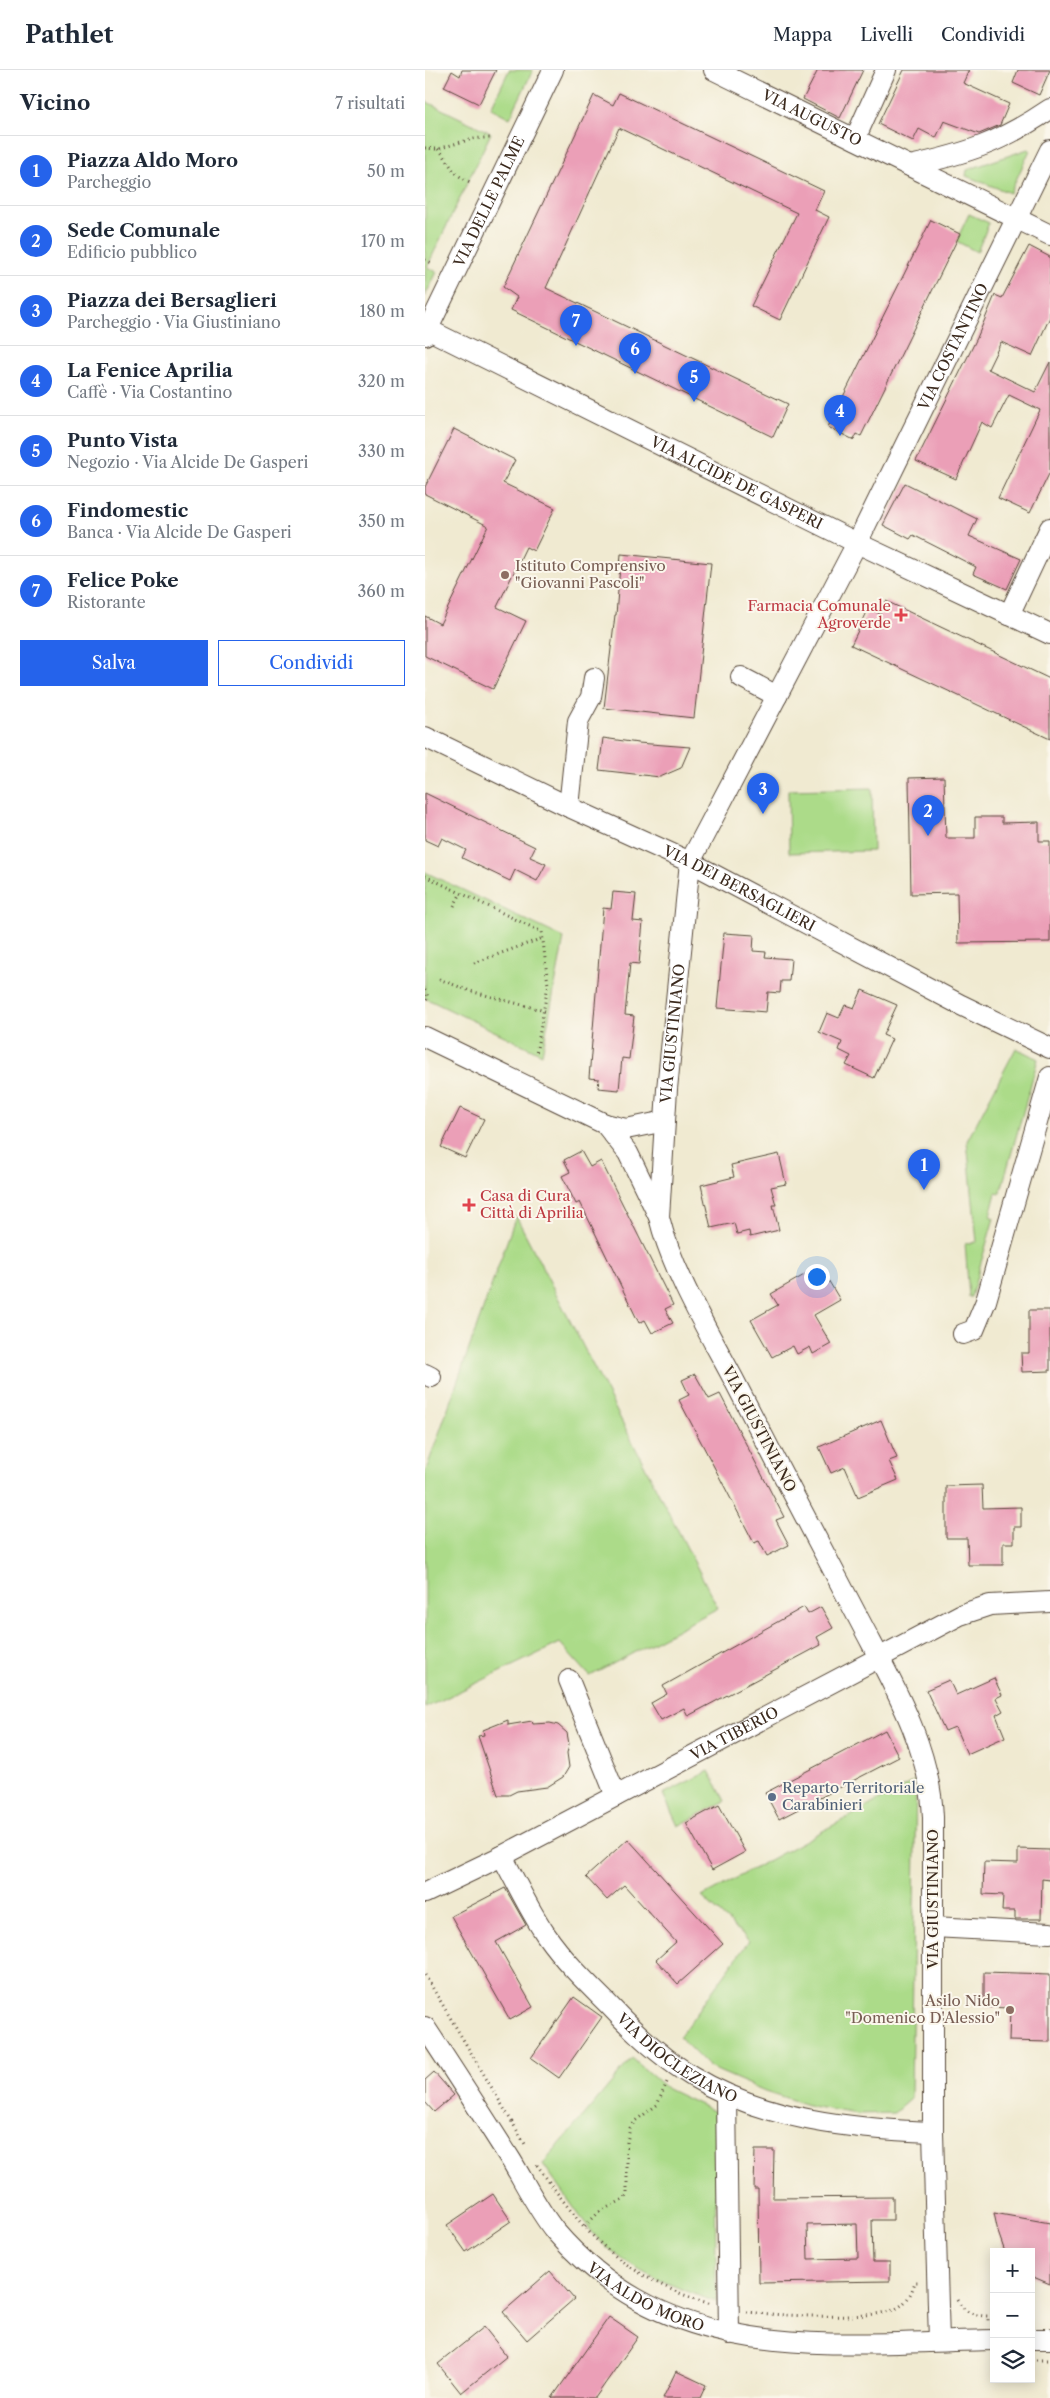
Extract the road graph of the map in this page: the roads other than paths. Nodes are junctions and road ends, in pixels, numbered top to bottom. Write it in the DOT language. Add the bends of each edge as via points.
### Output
graph roads {
  1 [pos="553,70"];
  2 [pos="713,70"];
  3 [pos="886,70"];
  4 [pos="1050,109"];
  5 [pos="855,139"];
  6 [pos="1050,150"];
  7 [pos="910,166"];
  8 [pos="1018,219"];
  9 [pos="1050,235"];
  10 [pos="426,331"];
  11 [pos="1050,528"];
  12 [pos="857,543"];
  13 [pos="1009,615"];
  14 [pos="1050,634"];
  15 [pos="741,677"];
  16 [pos="594,678"];
  17 [pos="777,696"];
  18 [pos="425,737"];
  19 [pos="569,807"];
  20 [pos="691,862"];
  21 [pos="425,1037"];
  22 [pos="1050,1048"];
  23 [pos="1050,1077"];
  24 [pos="665,1122"];
  25 [pos="605,1124"];
  26 [pos="659,1217"];
  27 [pos="963,1334"];
  28 [pos="1050,1602"];
  29 [pos="879,1657"];
  30 [pos="569,1680"];
  31 [pos="616,1796"];
  32 [pos="502,1856"];
  33 [pos="425,1892"];
  34 [pos="933,1927"];
  35 [pos="1050,1933"];
  36 [pos="425,2027"];
  37 [pos="727,2094"];
  38 [pos="933,2132"];
  39 [pos="729,2334"];
  40 [pos="1035,2339"];
  41 [pos="1050,2339"];
  42 [pos="990,2340"];
  43 [pos="939,2341"];
  1 -- 10 [label="street, VIA DELLE PALME"];
  2 -- 5 [label="street, VIA AUGUSTO"];
  3 -- 5 [label="street"];
  4 -- 7 [label="street" via="989,144"];
  5 -- 7 [label="street, VIA AUGUSTO"];
  6 -- 8 [label="street, VIA COSTANTINO"];
  7 -- 8 [label="street, VIA AUGUSTO"];
  8 -- 9 [label="street, VIA AUGUSTO"];
  8 -- 12 [label="street, VIA COSTANTINO"];
  10 -- 12 [label="street, VIA ALCIDE DE GASPERI"];
  11 -- 13 [label="street"];
  12 -- 13 [label="street, VIA ALCIDE DE GASPERI"];
  12 -- 17 [label="street, VIA GIUSTINIANO"];
  13 -- 14 [label="street, VIA ALCIDE DE GASPERI"];
  15 -- 17 [label="street"];
  16 -- 19 [label="street" via="591,697 578,721"];
  17 -- 20 [label="street, VIA GIUSTINIANO"];
  18 -- 19 [label="street, VIA DEI BERSAGLIERI"];
  19 -- 20 [label="street, VIA DEI BERSAGLIERI"];
  20 -- 22 [label="street, VIA DEI BERSAGLIERI" via="961,1005"];
  20 -- 24 [label="street, VIA GIUSTINIANO"];
  21 -- 25 [label="street"];
  23 -- 27 [label="street" via="986,1301 974,1330"];
  24 -- 25 [label="street" via="626,1129"];
  24 -- 26 [label="street, VIA GIUSTINIANO"];
  25 -- 26 [label="street" via="627,1153"];
  26 -- 29 [label="street, VIA GIUSTINIANO" via="664,1237 704,1323"];
  28 -- 29 [label="street, VIA TIBERIO" via="1001,1603 971,1610"];
  29 -- 31 [label="street, VIA TIBERIO"];
  29 -- 34 [label="street, VIA GIUSTINIANO" via="917,1738 929,1774 933,1817"];
  30 -- 31 [label="street"];
  31 -- 32 [label="street, VIA TIBERIO"];
  32 -- 33 [label="street, VIA TIBERIO"];
  32 -- 37 [label="street, VIA DIOCLEZIANO" via="537,1921 562,1955 626,2023 675,2065"];
  34 -- 35 [label="street"];
  34 -- 38 [label="street, VIA GIUSTINIANO"];
  36 -- 39 [label="street, VIA ALDO MORO" via="554,2230 599,2274 625,2293 670,2316"];
  37 -- 38 [label="street, VIA DIOCLEZIANO" via="832,2124"];
  37 -- 39 [label="street"];
  38 -- 43 [label="street, VIA GIUSTINIANO"];
  39 -- 43 [label="street, VIA ALDO MORO" via="801,2342"];
  40 -- 41 [label="street"];
  42 -- 43 [label="street, VIA ALDO MORO"];
}
